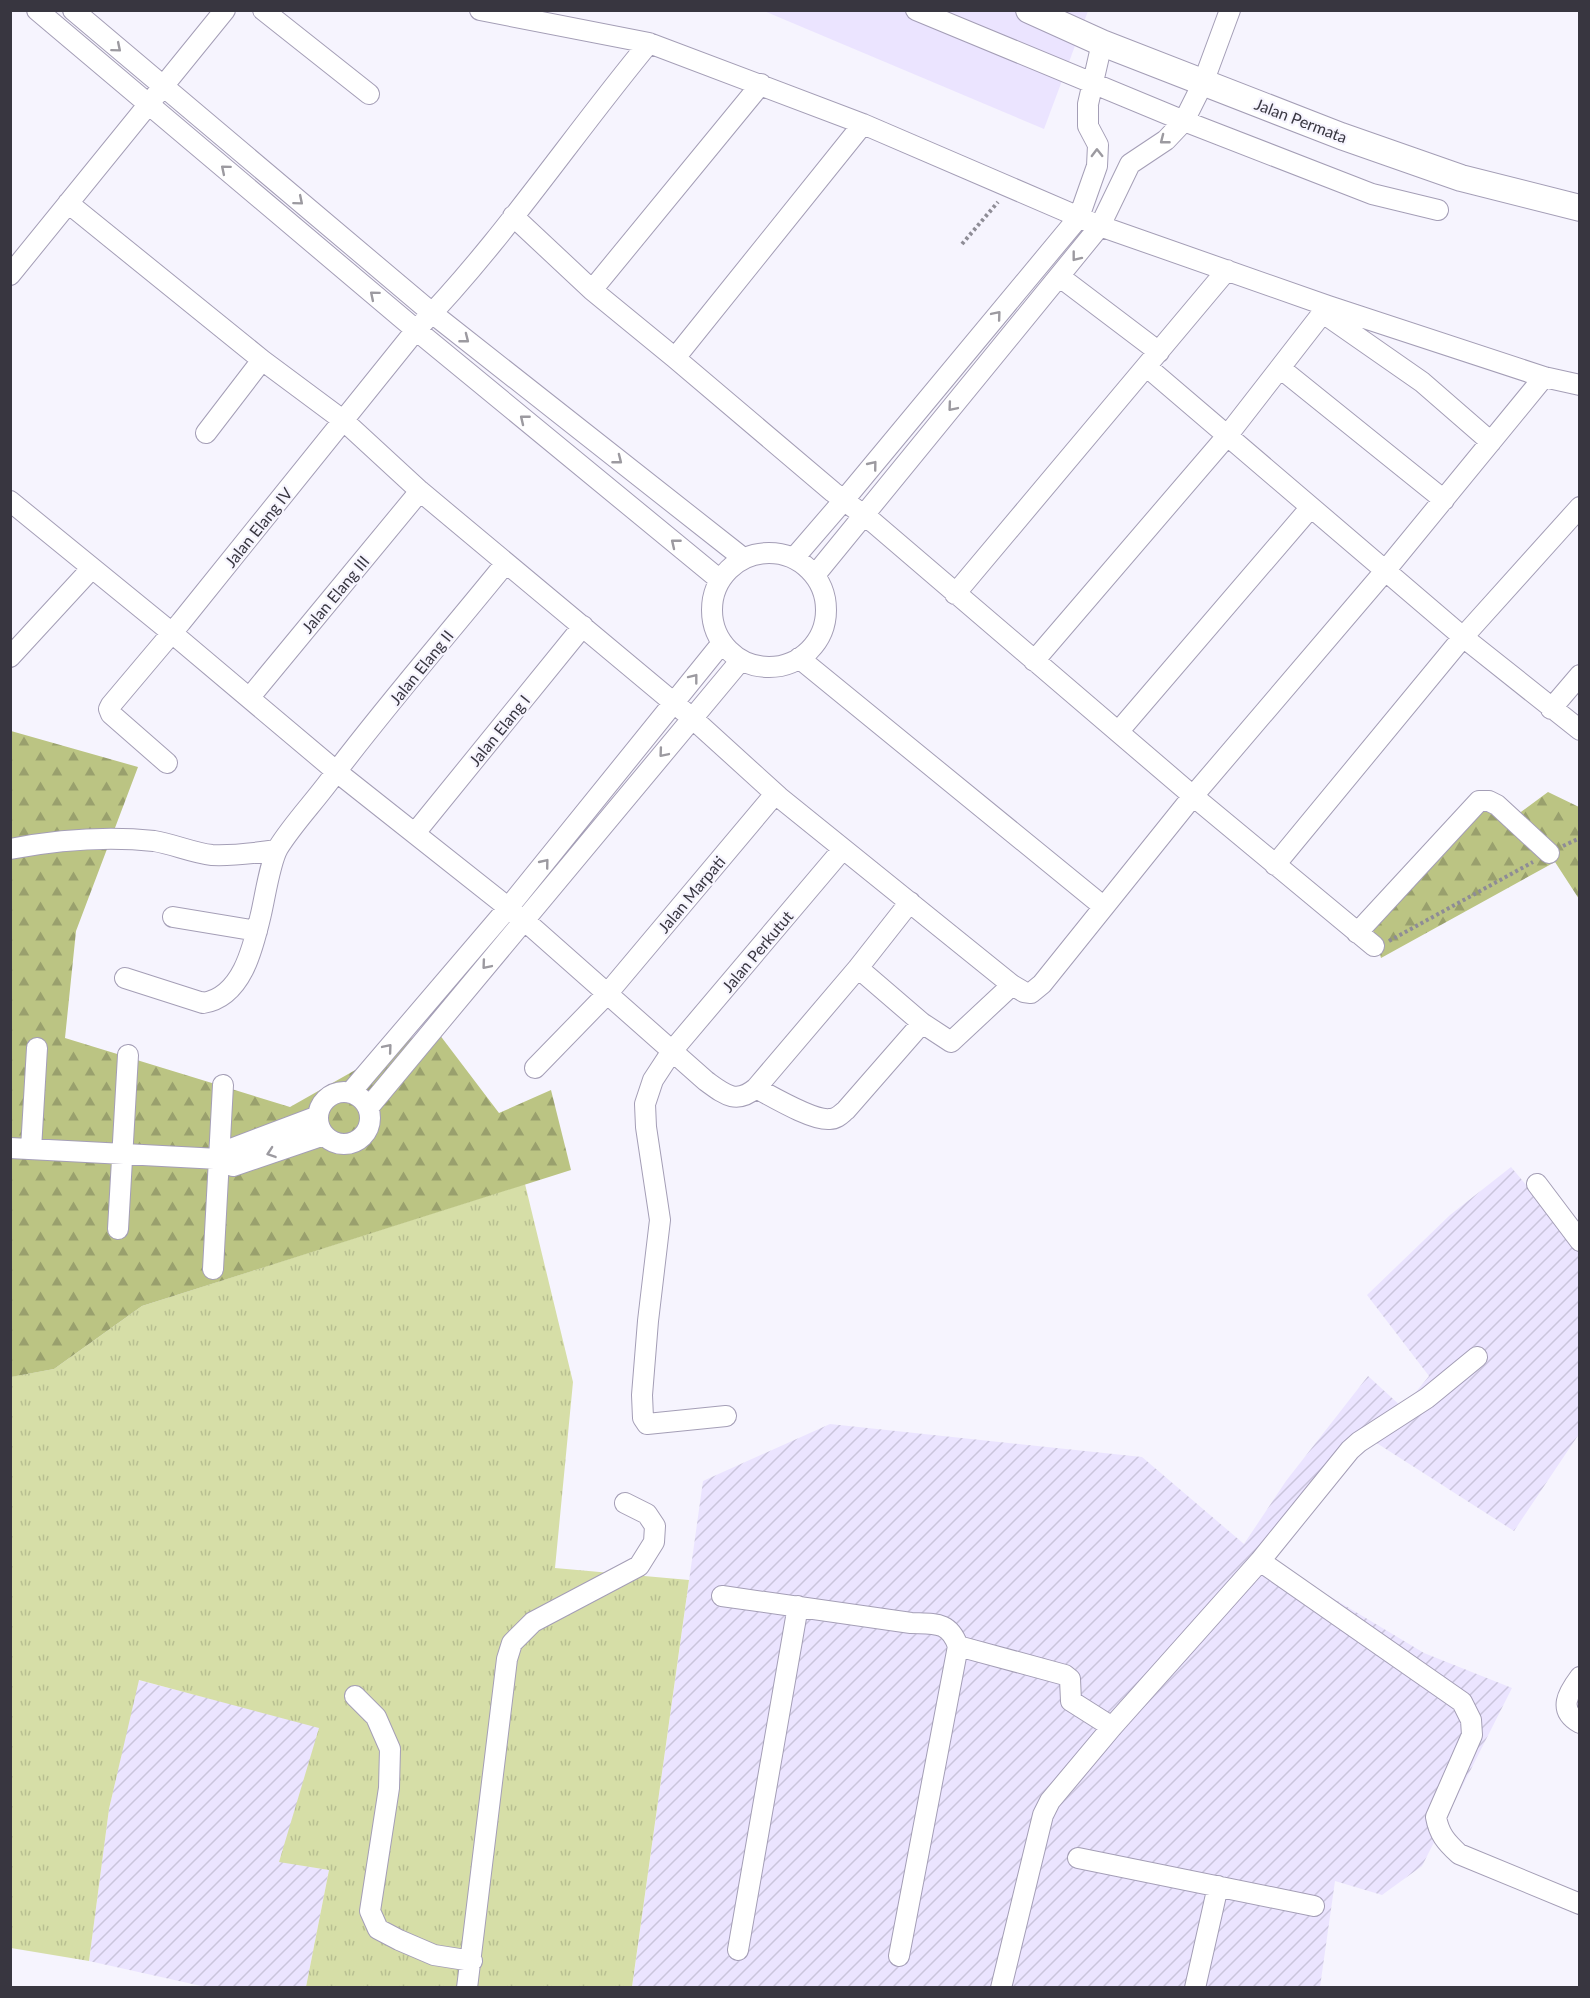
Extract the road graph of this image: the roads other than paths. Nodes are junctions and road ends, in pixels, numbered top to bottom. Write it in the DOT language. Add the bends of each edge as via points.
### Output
graph roads {
  1 [pos="37,10"];
  2 [pos="72,10"];
  3 [pos="225,10"];
  4 [pos="263,10"];
  5 [pos="480,10"];
  6 [pos="916,10"];
  7 [pos="1029,10"];
  8 [pos="1230,10"];
  9 [pos="957,18"];
  10 [pos="649,43"];
  11 [pos="1102,43"];
  12 [pos="1093,83"];
  13 [pos="1203,83"];
  14 [pos="761,84"];
  15 [pos="164,87"];
  16 [pos="369,94"];
  17 [pos="148,105"];
  18 [pos="1184,121"];
  19 [pos="863,124"];
  20 [pos="68,202"];
  21 [pos="1580,208"];
  22 [pos="1438,210"];
  23 [pos="513,216"];
  24 [pos="1079,217"];
  25 [pos="1100,225"];
  26 [pos="1227,270"];
  27 [pos="10,274"];
  28 [pos="1060,277"];
  29 [pos="592,290"];
  30 [pos="1325,310"];
  31 [pos="432,314"];
  32 [pos="416,330"];
  33 [pos="675,358"];
  34 [pos="262,360"];
  35 [pos="1153,360"];
  36 [pos="1280,368"];
  37 [pos="1544,377"];
  38 [pos="1580,385"];
  39 [pos="344,421"];
  40 [pos="206,433"];
  41 [pos="1227,436"];
  42 [pos="1491,442"];
  43 [pos="420,491"];
  44 [pos="844,500"];
  45 [pos="1444,500"];
  46 [pos="10,501"];
  47 [pos="1311,507"];
  48 [pos="1580,507"];
  49 [pos="862,515"];
  50 [pos="743,558"];
  51 [pos="794,558"];
  52 [pos="505,564"];
  53 [pos="92,568"];
  54 [pos="1385,571"];
  55 [pos="815,575"];
  56 [pos="720,580"];
  57 [pos="955,594"];
  58 [pos="583,626"];
  59 [pos="172,633"];
  60 [pos="1463,637"];
  61 [pos="722,643"];
  62 [pos="14,645"];
  63 [pos="799,658"];
  64 [pos="741,660"];
  65 [pos="1034,661"];
  66 [pos="1580,675"];
  67 [pos="250,698"];
  68 [pos="674,703"];
  69 [pos="1551,709"];
  70 [pos="692,718"];
  71 [pos="1580,730"];
  72 [pos="1118,732"];
  73 [pos="167,763"];
  74 [pos="337,772"];
  75 [pos="775,794"];
  76 [pos="1193,796"];
  77 [pos="416,833"];
  78 [pos="10,849"];
  79 [pos="277,850"];
  80 [pos="842,850"];
  81 [pos="1549,853"];
  82 [pos="1275,865"];
  83 [pos="910,902"];
  84 [pos="1104,907"];
  85 [pos="508,908"];
  86 [pos="173,917"];
  87 [pos="524,920"];
  88 [pos="257,931"];
  89 [pos="1357,933"];
  90 [pos="1374,946"];
  91 [pos="858,968"];
  92 [pos="125,978"];
  93 [pos="1012,985"];
  94 [pos="607,994"];
  95 [pos="922,1023"];
  96 [pos="37,1048"];
  97 [pos="672,1051"];
  98 [pos="128,1055"];
  99 [pos="535,1068"];
  100 [pos="223,1085"];
  101 [pos="756,1088"];
  102 [pos="350,1093"];
  103 [pos="368,1108"];
  104 [pos="318,1116"];
  105 [pos="324,1135"];
  106 [pos="10,1148"];
  107 [pos="31,1149"];
  108 [pos="122,1154"];
  109 [pos="219,1159"];
  110 [pos="1537,1184"];
  111 [pos="118,1229"];
  112 [pos="1580,1241"];
  113 [pos="213,1269"];
  114 [pos="1477,1357"];
  115 [pos="726,1416"];
  116 [pos="625,1503"];
  117 [pos="1260,1561"];
  118 [pos="722,1596"];
  119 [pos="798,1606"];
  120 [pos="958,1646"];
  121 [pos="1580,1677"];
  122 [pos="355,1696"];
  123 [pos="1580,1723"];
  124 [pos="1112,1727"];
  125 [pos="1078,1858"];
  126 [pos="1218,1886"];
  127 [pos="1580,1904"];
  128 [pos="1314,1906"];
  129 [pos="738,1950"];
  130 [pos="899,1956"];
  131 [pos="472,1961"];
  132 [pos="467,1988"];
  133 [pos="1001,1988"];
  134 [pos="1195,1988"];
  1 -- 17 [label="street"];
  2 -- 15 [label="street, one-way"];
  3 -- 15 [label="street"];
  4 -- 16 [label="street"];
  5 -- 10 [label="street"];
  6 -- 9 [label="street"];
  7 -- 11 [label="main road, Jalan Permata"];
  8 -- 13 [label="street"];
  9 -- 12 [label="street"];
  10 -- 14 [label="street"];
  10 -- 23 [label="street, Jalan Elang IV"];
  11 -- 12 [label="street"];
  11 -- 13 [label="main road, Jalan Permata"];
  12 -- 18 [label="street"];
  24 -- 12 [label="street, one-way" via="1099,154 1088,126"];
  13 -- 18 [label="street"];
  13 -- 21 [label="main road, Jalan Permata" via="1461,178"];
  14 -- 19 [label="street"];
  14 -- 29 [label="street"];
  15 -- 17 [label="street"];
  15 -- 31 [label="street, one-way"];
  17 -- 20 [label="street"];
  32 -- 17 [label="street, one-way"];
  18 -- 22 [label="street" via="1372,194"];
  18 -- 25 [label="street, one-way" via="1166,140 1130,164"];
  19 -- 24 [label="street"];
  19 -- 33 [label="street"];
  20 -- 27 [label="street"];
  20 -- 34 [label="street"];
  23 -- 29 [label="street"];
  23 -- 31 [label="street, Jalan Elang IV"];
  24 -- 25 [label="street"];
  44 -- 24 [label="street, one-way"];
  25 -- 26 [label="street"];
  25 -- 28 [label="street, one-way"];
  26 -- 30 [label="street"];
  26 -- 35 [label="street"];
  28 -- 35 [label="street"];
  28 -- 49 [label="street, one-way"];
  29 -- 33 [label="street"];
  30 -- 36 [label="street"];
  30 -- 37 [label="street"];
  30 -- 42 [label="street" via="1422,382"];
  31 -- 32 [label="street, Jalan Elang IV"];
  31 -- 50 [label="street, one-way"];
  32 -- 39 [label="street, Jalan Elang IV"];
  56 -- 32 [label="street, one-way"];
  33 -- 44 [label="street"];
  34 -- 39 [label="street"];
  34 -- 40 [label="street"];
  35 -- 41 [label="street"];
  35 -- 57 [label="street"];
  36 -- 41 [label="street"];
  36 -- 45 [label="street"];
  37 -- 38 [label="street"];
  37 -- 42 [label="street"];
  39 -- 43 [label="street"];
  39 -- 59 [label="street, Jalan Elang IV"];
  41 -- 47 [label="street"];
  41 -- 65 [label="street"];
  42 -- 45 [label="street"];
  43 -- 52 [label="street"];
  43 -- 67 [label="street, Jalan Elang III"];
  44 -- 49 [label="street"];
  44 -- 51 [label="street"];
  45 -- 54 [label="street"];
  46 -- 53 [label="street"];
  47 -- 54 [label="street"];
  47 -- 72 [label="street"];
  48 -- 60 [label="street"];
  49 -- 55 [label="street"];
  49 -- 57 [label="street"];
  50 -- 51 [label="street" via="768,552"];
  50 -- 56 [label="street"];
  51 -- 55 [label="street"];
  52 -- 58 [label="street"];
  52 -- 74 [label="street, Jalan Elang II"];
  53 -- 59 [label="street"];
  53 -- 62 [label="street"];
  54 -- 60 [label="street"];
  54 -- 76 [label="street"];
  55 -- 63 [label="street" via="825,600 825,620 818,639"];
  56 -- 61 [label="street" via="711,605"];
  57 -- 65 [label="street"];
  58 -- 68 [label="street"];
  58 -- 77 [label="street, Jalan Elang I"];
  59 -- 67 [label="street"];
  59 -- 73 [label="street, Jalan Elang IV" via="109,709"];
  60 -- 69 [label="street"];
  60 -- 82 [label="street"];
  61 -- 64 [label="street"];
  68 -- 61 [label="street, one-way"];
  63 -- 64 [label="street" via="770,667"];
  63 -- 84 [label="street"];
  64 -- 70 [label="street"];
  65 -- 72 [label="street"];
  66 -- 69 [label="street"];
  67 -- 74 [label="street"];
  68 -- 70 [label="street"];
  85 -- 68 [label="street, one-way"];
  69 -- 71 [label="street"];
  70 -- 75 [label="street"];
  70 -- 87 [label="street, one-way"];
  72 -- 76 [label="street"];
  74 -- 77 [label="street"];
  74 -- 79 [label="street, Jalan Elang II"];
  75 -- 80 [label="street"];
  75 -- 94 [label="street, Jalan Marpati"];
  76 -- 82 [label="street"];
  76 -- 84 [label="street"];
  77 -- 85 [label="street"];
  78 -- 79 [label="street" via="120,838 211,855"];
  79 -- 88 [label="street"];
  80 -- 83 [label="street"];
  80 -- 97 [label="street, Jalan Perkutut"];
  81 -- 89 [label="street" via="1497,805 1479,801"];
  82 -- 89 [label="street"];
  83 -- 91 [label="street"];
  83 -- 93 [label="street"];
  84 -- 93 [label="street" via="1036,989 1030,993"];
  85 -- 87 [label="street"];
  102 -- 85 [label="street, one-way"];
  86 -- 88 [label="street"];
  87 -- 94 [label="street"];
  87 -- 103 [label="street, one-way"];
  88 -- 92 [label="street" via="245,967 224,996 214,1002 203,1004"];
  89 -- 90 [label="street"];
  91 -- 95 [label="street"];
  91 -- 101 [label="street"];
  93 -- 95 [label="street" via="951,1042"];
  94 -- 97 [label="street"];
  94 -- 99 [label="street, Jalan Marpati"];
  95 -- 101 [label="street" via="837,1118 824,1119 803,1112"];
  96 -- 107 [label="street"];
  97 -- 101 [label="street" via="721,1092 737,1098"];
  97 -- 115 [label="street, Jalan Perkutut" via="653,1080 645,1104 660,1220 642,1418 647,1424"];
  98 -- 108 [label="street"];
  100 -- 109 [label="street"];
  102 -- 103 [label="street"];
  102 -- 104 [label="street" via="329,1097"];
  103 -- 105 [label="street" via="369,1124 361,1138 345,1144"];
  104 -- 105 [label="street"];
  104 -- 109 [label="street" via="228,1150"];
  105 -- 109 [label="street, one-way" via="233,1166"];
  106 -- 107 [label="street"];
  107 -- 108 [label="street"];
  108 -- 109 [label="street"];
  108 -- 111 [label="street"];
  109 -- 113 [label="street"];
  110 -- 112 [label="street"];
  114 -- 117 [label="street" via="1427,1398 1359,1442"];
  116 -- 131 [label="street" via="648,1514 655,1526 654,1542 639,1566 533,1622 512,1643"];
  117 -- 124 [label="street"];
  117 -- 127 [label="street" via="1462,1702 1471,1720 1472,1735 1436,1817 1438,1831 1446,1843 1459,1854"];
  118 -- 119 [label="street"];
  119 -- 120 [label="street" via="939,1624 954,1633"];
  119 -- 129 [label="street"];
  120 -- 124 [label="street" via="1065,1675 1070,1679 1071,1701"];
  120 -- 130 [label="street"];
  121 -- 123 [label="street" via="1568,1693 1567,1708"];
  122 -- 131 [label="street" via="375,1717 390,1749 389,1788 370,1911 378,1929 399,1940 434,1955"];
  124 -- 133 [label="street" via="1050,1801 1043,1815"];
  125 -- 126 [label="street"];
  126 -- 128 [label="street"];
  126 -- 134 [label="street"];
  131 -- 132 [label="street"];
}
